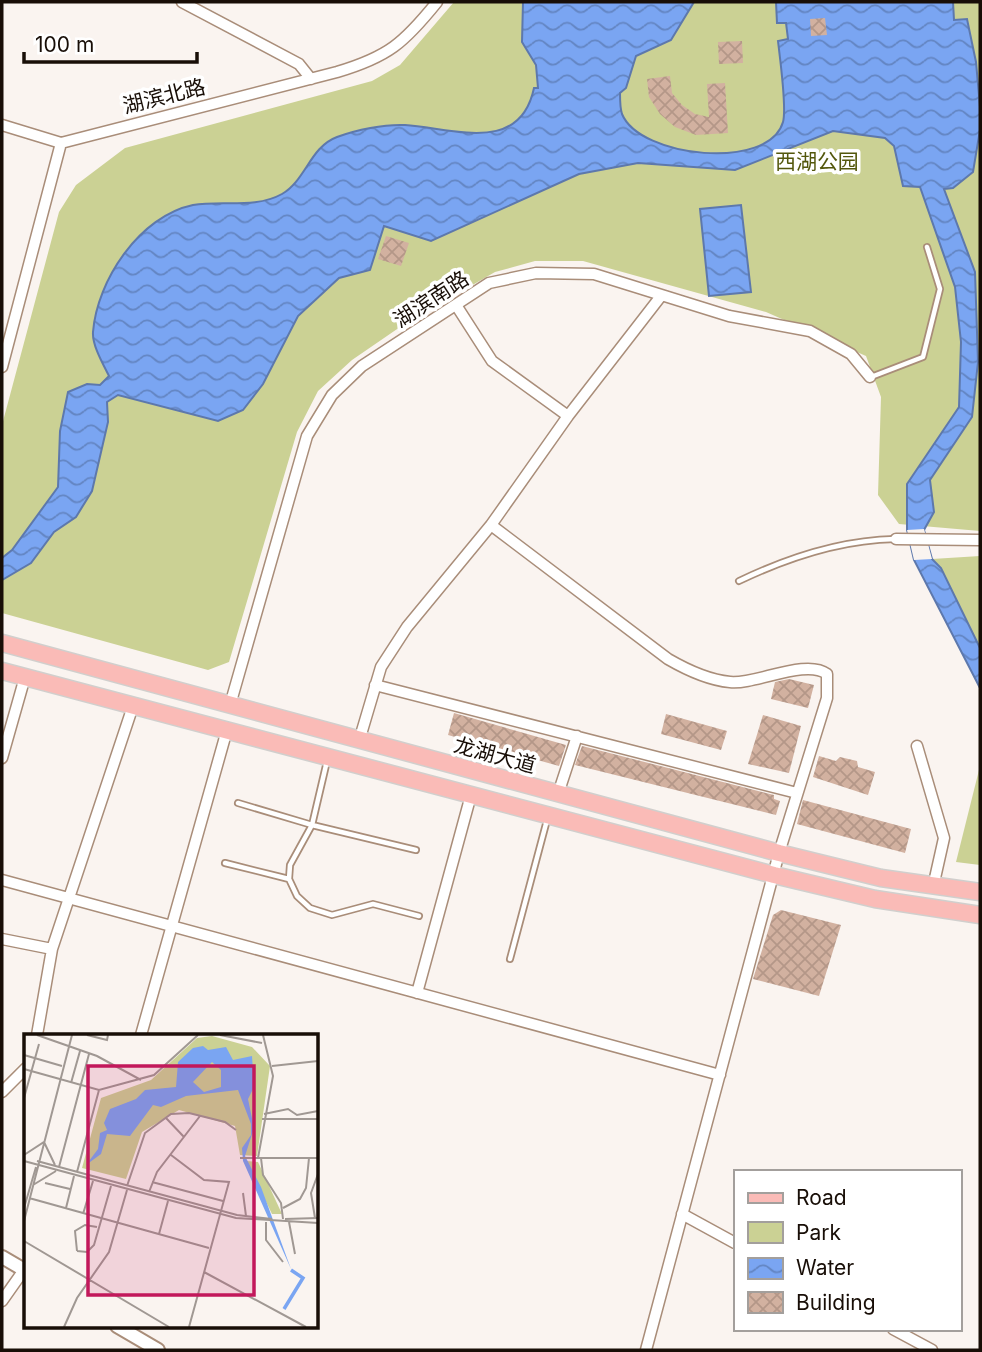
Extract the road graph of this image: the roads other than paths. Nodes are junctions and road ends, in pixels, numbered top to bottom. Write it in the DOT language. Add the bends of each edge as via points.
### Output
graph roads {
  1 [pos="182,2"];
  2 [pos="436,2"];
  3 [pos="311,79"];
  4 [pos="2,125"];
  5 [pos="61,143"];
  6 [pos="926,247"];
  7 [pos="661,296"];
  8 [pos="456,305"];
  9 [pos="2,367"];
  10 [pos="870,377"];
  11 [pos="568,416"];
  12 [pos="491,525"];
  13 [pos="901,540"];
  14 [pos="980,540"];
  15 [pos="739,581"];
  16 [pos="2,643"];
  17 [pos="2,671"];
  18 [pos="25,677"];
  19 [pos="375,685"];
  20 [pos="133,705"];
  21 [pos="230,705"];
  22 [pos="227,730"];
  23 [pos="577,736"];
  24 [pos="359,741"];
  25 [pos="917,746"];
  26 [pos="328,757"];
  27 [pos="2,758"];
  28 [pos="797,793"];
  29 [pos="558,794"];
  30 [pos="471,795"];
  31 [pos="238,803"];
  32 [pos="548,815"];
  33 [pos="312,825"];
  34 [pos="416,850"];
  35 [pos="779,853"];
  36 [pos="225,863"];
  37 [pos="774,875"];
  38 [pos="289,879"];
  39 [pos="2,880"];
  40 [pos="933,887"];
  41 [pos="980,892"];
  42 [pos="69,899"];
  43 [pos="980,915"];
  44 [pos="419,916"];
  45 [pos="172,926"];
  46 [pos="2,939"];
  47 [pos="52,949"];
  48 [pos="510,959"];
  49 [pos="417,993"];
  50 [pos="37,1034"];
  51 [pos="141,1034"];
  52 [pos="24,1070"];
  53 [pos="720,1075"];
  54 [pos="2,1092"];
  55 [pos="682,1214"];
  56 [pos="734,1242"];
  57 [pos="2,1256"];
  58 [pos="24,1269"];
  59 [pos="24,1273"];
  60 [pos="2,1301"];
  61 [pos="120,1328"];
  62 [pos="897,1331"];
  63 [pos="158,1350"];
  64 [pos="646,1350"];
  65 [pos="932,1350"];
  1 -- 3 [label="street" via="299,64"];
  2 -- 3 [label="street, 湖滨北路" via="391,51 368,63"];
  3 -- 5 [label="street, 湖滨北路"];
  4 -- 5 [label="street"];
  5 -- 9 [label="street"];
  6 -- 10 [label="lane" via="940,289 923,357"];
  7 -- 8 [label="street, 湖滨南路" via="594,274 536,273 489,283"];
  7 -- 10 [label="street, 湖滨南路" via="729,316 810,331 851,354"];
  7 -- 11 [label="street"];
  8 -- 11 [label="street" via="492,361"];
  8 -- 21 [label="street, 湖滨南路" via="362,366 332,395 307,436"];
  11 -- 12 [label="street"];
  12 -- 19 [label="street" via="407,627"];
  12 -- 28 [label="street" via="687,669 732,683 813,669 827,674 827,698"];
  13 -- 14 [label="street"];
  13 -- 15 [label="lane" via="866,540 773,565"];
  16 -- 21 [label="main road, 龙湖大道"];
  17 -- 18 [label="main road"];
  18 -- 20 [label="main road"];
  18 -- 27 [label="street"];
  19 -- 23 [label="street"];
  19 -- 24 [label="street"];
  20 -- 22 [label="main road"];
  20 -- 42 [label="street"];
  21 -- 24 [label="main road, 龙湖大道"];
  22 -- 26 [label="main road"];
  22 -- 45 [label="street"];
  23 -- 28 [label="street"];
  23 -- 29 [label="street"];
  24 -- 29 [label="main road, 龙湖大道"];
  25 -- 40 [label="street" via="944,838"];
  26 -- 30 [label="main road"];
  26 -- 33 [label="lane"];
  28 -- 35 [label="street"];
  29 -- 35 [label="main road, 龙湖大道"];
  30 -- 32 [label="main road"];
  30 -- 49 [label="street"];
  31 -- 33 [label="lane"];
  32 -- 37 [label="main road"];
  32 -- 48 [label="lane"];
  33 -- 34 [label="lane"];
  33 -- 38 [label="lane" via="290,865"];
  35 -- 37 [label="street"];
  35 -- 40 [label="main road, 龙湖大道"];
  36 -- 38 [label="lane"];
  37 -- 43 [label="main road" via="876,899"];
  37 -- 53 [label="street"];
  38 -- 44 [label="lane" via="310,908 332,915 373,904"];
  39 -- 42 [label="street"];
  40 -- 41 [label="main road, 龙湖大道"];
  42 -- 45 [label="street"];
  42 -- 47 [label="street"];
  45 -- 49 [label="street"];
  45 -- 51 [label="street"];
  46 -- 47 [label="street"];
  47 -- 50 [label="street"];
  49 -- 53 [label="street"];
  52 -- 54 [label="street"];
  53 -- 55 [label="street"];
  55 -- 56 [label="street"];
  55 -- 64 [label="street"];
  57 -- 58 [label="street"];
  59 -- 60 [label="street"];
  61 -- 63 [label="street"];
  62 -- 65 [label="street"];
}
